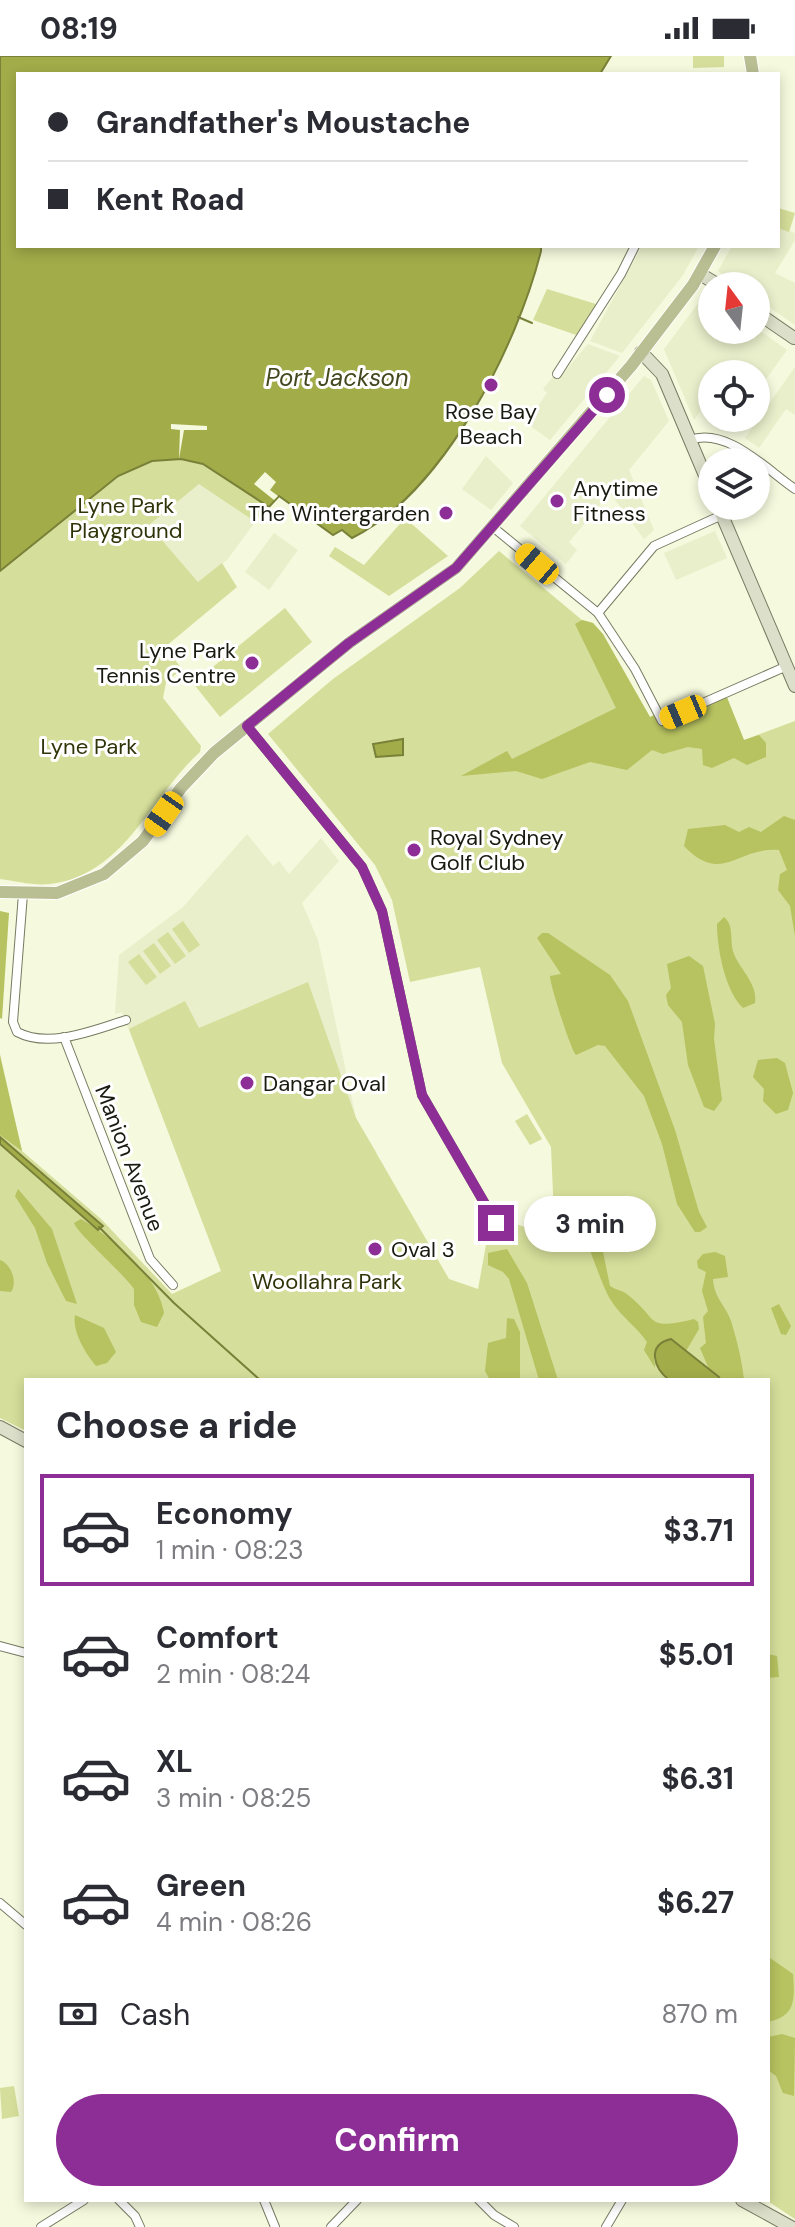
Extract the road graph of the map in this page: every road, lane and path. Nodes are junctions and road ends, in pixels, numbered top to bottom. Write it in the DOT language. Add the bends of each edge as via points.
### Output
graph roads {
  1 [pos="634,248"];
  2 [pos="714,248"];
  3 [pos="701,272"];
  4 [pos="698,277"];
  5 [pos="770,322"];
  6 [pos="795,340"];
  7 [pos="641,352"];
  8 [pos="557,374"];
  9 [pos="690,440"];
  10 [pos="698,459"];
  11 [pos="795,489"];
  12 [pos="703,520"];
  13 [pos="724,520"];
  14 [pos="494,528"];
  15 [pos="598,613"];
  16 [pos="788,661"];
  17 [pos="795,686"];
  18 [pos="247,726"];
  19 [pos="0,892"];
  20 [pos="23,894"];
  21 [pos="126,1020"];
  22 [pos="64,1037"];
  23 [pos="496,1223"];
  24 [pos="173,1285"];
  25 [pos="0,1427"];
  26 [pos="24,1440"];
  27 [pos="0,1646"];
  28 [pos="24,1652"];
  29 [pos="0,1903"];
  30 [pos="24,1923"];
  31 [pos="81,2202"];
  32 [pos="121,2202"];
  33 [pos="265,2202"];
  34 [pos="355,2202"];
  35 [pos="481,2202"];
  36 [pos="621,2202"];
  37 [pos="746,2202"];
  38 [pos="41,2227"];
  39 [pos="140,2227"];
  40 [pos="275,2227"];
  41 [pos="331,2227"];
  42 [pos="514,2227"];
  43 [pos="606,2227"];
  44 [pos="791,2227"];
  1 -- 8 [label="street"];
  2 -- 3 [label="main road"];
  4 -- 7 [label="main road"];
  5 -- 6 [label="street"];
  7 -- 9 [label="street" via="662,374"];
  7 -- 14 [label="main road"];
  9 -- 10 [label="street"];
  9 -- 11 [label="street" via="704,435 724,439"];
  12 -- 15 [label="street" via="654,546"];
  13 -- 16 [label="street"];
  14 -- 15 [label="street"];
  14 -- 18 [label="main road" via="450,573 349,643"];
  15 -- 16 [label="street" via="662,721"];
  16 -- 17 [label="street"];
  18 -- 20 [label="main road" via="188,779 154,827 118,864 72,890"];
  18 -- 23 [label="street" via="358,861 374,888 422,1095"];
  19 -- 20 [label="main road"];
  20 -- 22 [label="street" via="13,1022 17,1032"];
  21 -- 22 [label="street"];
  22 -- 24 [label="street, Manion Avenue" via="150,1259"];
  25 -- 26 [label="street"];
  27 -- 28 [label="street"];
  29 -- 30 [label="street"];
  31 -- 38 [label="street"];
  32 -- 39 [label="street"];
  33 -- 40 [label="street"];
  34 -- 41 [label="street"];
  35 -- 42 [label="street"];
  36 -- 43 [label="street"];
  37 -- 44 [label="street"];
}
